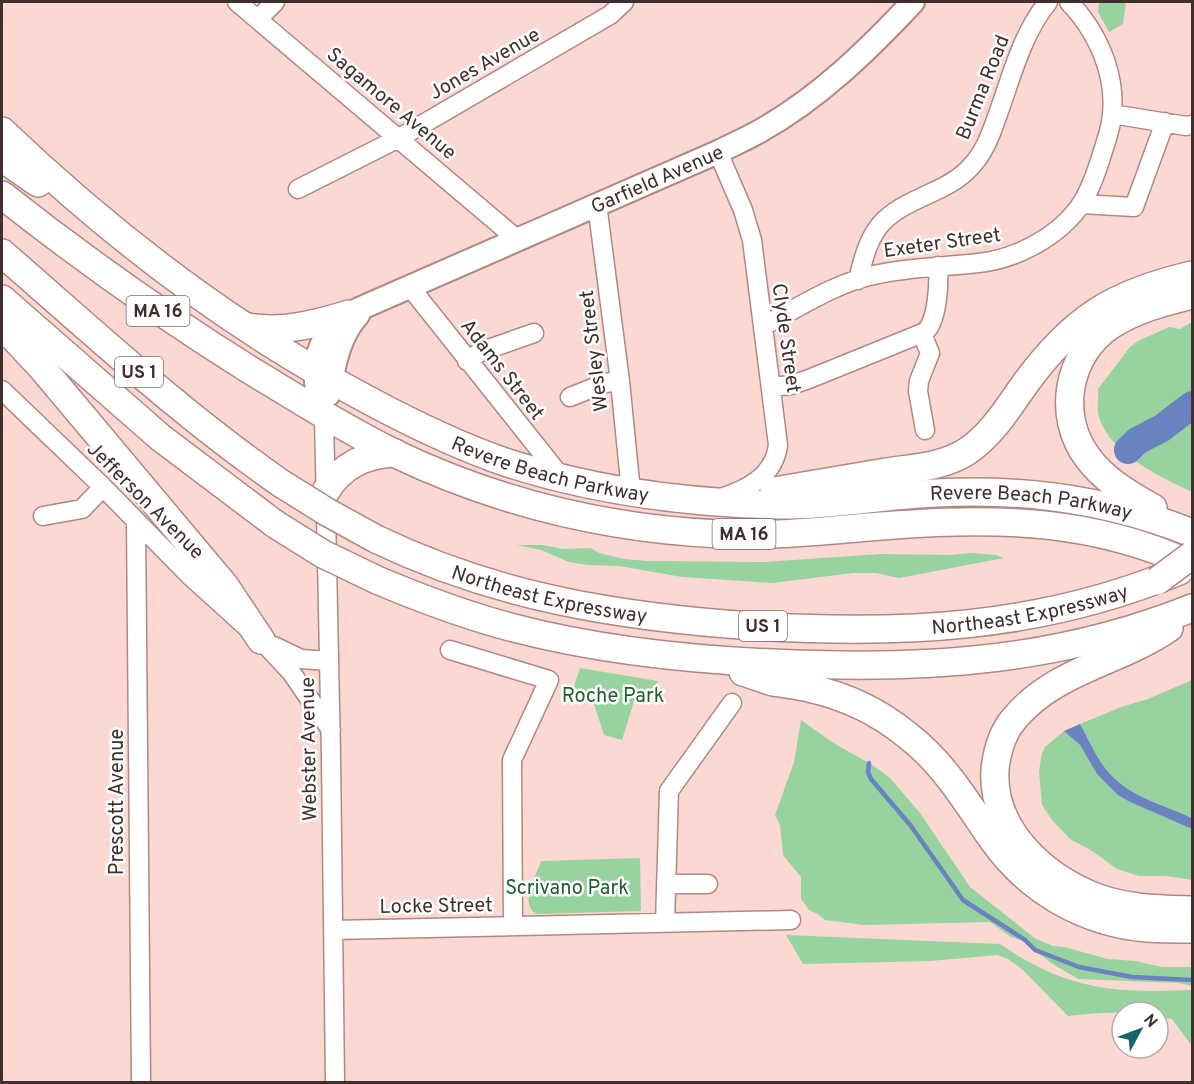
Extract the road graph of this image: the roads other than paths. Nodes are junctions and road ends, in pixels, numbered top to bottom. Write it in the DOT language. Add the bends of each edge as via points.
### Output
graph roads {
  1 [pos="237,2"];
  2 [pos="275,2"];
  3 [pos="624,2"];
  4 [pos="913,2"];
  5 [pos="1048,2"];
  6 [pos="1069,2"];
  7 [pos="258,19"];
  8 [pos="1112,114"];
  9 [pos="1165,122"];
  10 [pos="1192,125"];
  11 [pos="2,131"];
  12 [pos="399,138"];
  13 [pos="718,152"];
  14 [pos="2,158"];
  15 [pos="298,189"];
  16 [pos="2,195"];
  17 [pos="597,204"];
  18 [pos="1081,204"];
  19 [pos="112,229"];
  20 [pos="518,240"];
  21 [pos="2,253"];
  22 [pos="938,266"];
  23 [pos="1192,275"];
  24 [pos="858,280"];
  25 [pos="410,286"];
  26 [pos="1192,295"];
  27 [pos="2,299"];
  28 [pos="358,310"];
  29 [pos="2,325"];
  30 [pos="763,326"];
  31 [pos="247,327"];
  32 [pos="534,333"];
  33 [pos="922,334"];
  34 [pos="467,361"];
  35 [pos="323,376"];
  36 [pos="620,381"];
  37 [pos="771,387"];
  38 [pos="2,390"];
  39 [pos="570,397"];
  40 [pos="324,415"];
  41 [pos="925,430"];
  42 [pos="395,453"];
  43 [pos="562,479"];
  44 [pos="103,487"];
  45 [pos="326,491"];
  46 [pos="631,492"];
  47 [pos="712,501"];
  48 [pos="43,516"];
  49 [pos="136,520"];
  50 [pos="1192,533"];
  51 [pos="1192,555"];
  52 [pos="1192,565"];
  53 [pos="1157,581"];
  54 [pos="1192,610"];
  55 [pos="261,640"];
  56 [pos="450,650"];
  57 [pos="696,657"];
  58 [pos="329,661"];
  59 [pos="732,704"];
  60 [pos="331,730"];
  61 [pos="666,884"];
  62 [pos="708,884"];
  63 [pos="1192,910"];
  64 [pos="791,920"];
  65 [pos="665,923"];
  66 [pos="513,926"];
  67 [pos="1192,929"];
  68 [pos="333,930"];
  69 [pos="141,1083"];
  70 [pos="335,1083"];
  1 -- 7 [label="street, Sagamore Avenue"];
  2 -- 7 [label="street"];
  3 -- 12 [label="street, Jones Avenue" via="610,15"];
  4 -- 13 [label="main road, Garfield Avenue" via="844,71 806,101 759,132"];
  5 -- 24 [label="street, Burma Road" via="1028,32 978,158 952,183 908,203 883,220 866,247"];
  6 -- 8 [label="street, Exeter Street" via="1087,23 1102,53 1112,87"];
  7 -- 12 [label="street, Sagamore Avenue"];
  8 -- 9 [label="street"];
  8 -- 18 [label="street, Exeter Street"];
  9 -- 10 [label="street"];
  9 -- 18 [label="street" via="1134,207"];
  11 -- 19 [label="highway, Revere Beach Parkway / MA 16"];
  12 -- 15 [label="street, Jones Avenue"];
  12 -- 20 [label="street, Sagamore Avenue"];
  13 -- 17 [label="main road, Garfield Avenue"];
  13 -- 30 [label="street, Clyde Street" via="749,229"];
  14 -- 19 [label="highway"];
  16 -- 40 [label="highway, Revere Beach Parkway / MA 16" via="128,291"];
  17 -- 20 [label="main road, Garfield Avenue"];
  17 -- 36 [label="street, Wesley Street"];
  18 -- 22 [label="street, Exeter Street" via="1057,229 1023,250 987,262"];
  19 -- 31 [label="highway, Revere Beach Parkway / MA 16"];
  20 -- 25 [label="main road, Garfield Avenue"];
  21 -- 53 [label="highway, Northeast Expressway / US 1, bridge" via="170,399 282,484 376,539 480,581 562,602 674,619 895,630 987,623 1074,607"];
  22 -- 24 [label="street, Exeter Street"];
  22 -- 33 [label="street" via="933,318"];
  23 -- 47 [label="highway" via="1128,294 1085,319 1058,342 986,436 954,458 932,465"];
  24 -- 30 [label="street, Exeter Street"];
  25 -- 28 [label="main road, Garfield Avenue"];
  25 -- 34 [label="street, Adams Street"];
  26 -- 50 [label="highway" via="1135,312 1098,335 1074,372 1070,407 1075,437 1096,468 1126,492"];
  27 -- 57 [label="highway, Northeast Expressway / US 1, bridge" via="161,438 275,524 323,554 457,611 541,635 597,646"];
  28 -- 31 [label="highway" via="293,328"];
  28 -- 35 [label="main road, Garfield Avenue" via="334,325 325,337 318,353"];
  29 -- 55 [label="highway" via="225,586"];
  30 -- 37 [label="street, Clyde Street"];
  31 -- 35 [label="highway, Revere Beach Parkway / MA 16"];
  32 -- 34 [label="street" via="480,352"];
  33 -- 37 [label="street" via="809,379"];
  33 -- 41 [label="street" via="930,353 918,391"];
  34 -- 43 [label="street, Adams Street"];
  35 -- 40 [label="main road, Garfield Avenue"];
  35 -- 43 [label="highway, Revere Beach Parkway / MA 16" via="458,444"];
  36 -- 39 [label="street"];
  36 -- 46 [label="street, Wesley Street"];
  37 -- 47 [label="street, Clyde Street" via="778,437 774,463 755,483"];
  38 -- 44 [label="street, Jefferson Avenue"];
  40 -- 42 [label="highway, Revere Beach Parkway / MA 16"];
  40 -- 45 [label="street, Webster Avenue"];
  42 -- 45 [label="highway" via="356,463"];
  42 -- 52 [label="highway, Revere Beach Parkway / MA 16" via="525,503 645,527 768,534 939,522 1031,522 1103,534"];
  43 -- 46 [label="highway, Revere Beach Parkway / MA 16"];
  44 -- 48 [label="street" via="82,509"];
  44 -- 49 [label="street, Jefferson Avenue"];
  45 -- 58 [label="street, Webster Avenue"];
  46 -- 47 [label="highway, Revere Beach Parkway / MA 16"];
  47 -- 50 [label="highway, Revere Beach Parkway / MA 16" via="799,505 935,493 1015,492 1101,504"];
  49 -- 55 [label="street, Jefferson Avenue"];
  49 -- 69 [label="street, Prescott Avenue"];
  51 -- 53 [label="highway, bridge"];
  52 -- 53 [label="highway, Northeast Expressway / US 1, bridge"];
  54 -- 57 [label="highway, Northeast Expressway / US 1" via="1083,642 979,661 857,666"];
  54 -- 63 [label="highway" via="1150,642 1064,679 1028,704 1001,741 995,776 998,801 1009,828 1032,856 1057,877 1085,893 1117,903"];
  55 -- 58 [label="street, Jefferson Avenue" via="301,659"];
  55 -- 60 [label="street, Jefferson Avenue" via="291,672"];
  56 -- 66 [label="street" via="549,680 512,760"];
  57 -- 67 [label="highway" via="773,682 831,694 890,723 951,777 1018,870 1062,903 1130,926"];
  58 -- 60 [label="street, Webster Avenue"];
  59 -- 61 [label="street" via="669,791"];
  60 -- 68 [label="street, Webster Avenue"];
  61 -- 62 [label="street"];
  61 -- 65 [label="street"];
  64 -- 65 [label="street, Locke Street"];
  65 -- 66 [label="street, Locke Street"];
  66 -- 68 [label="street, Locke Street"];
  68 -- 70 [label="street, Webster Avenue"];
}
